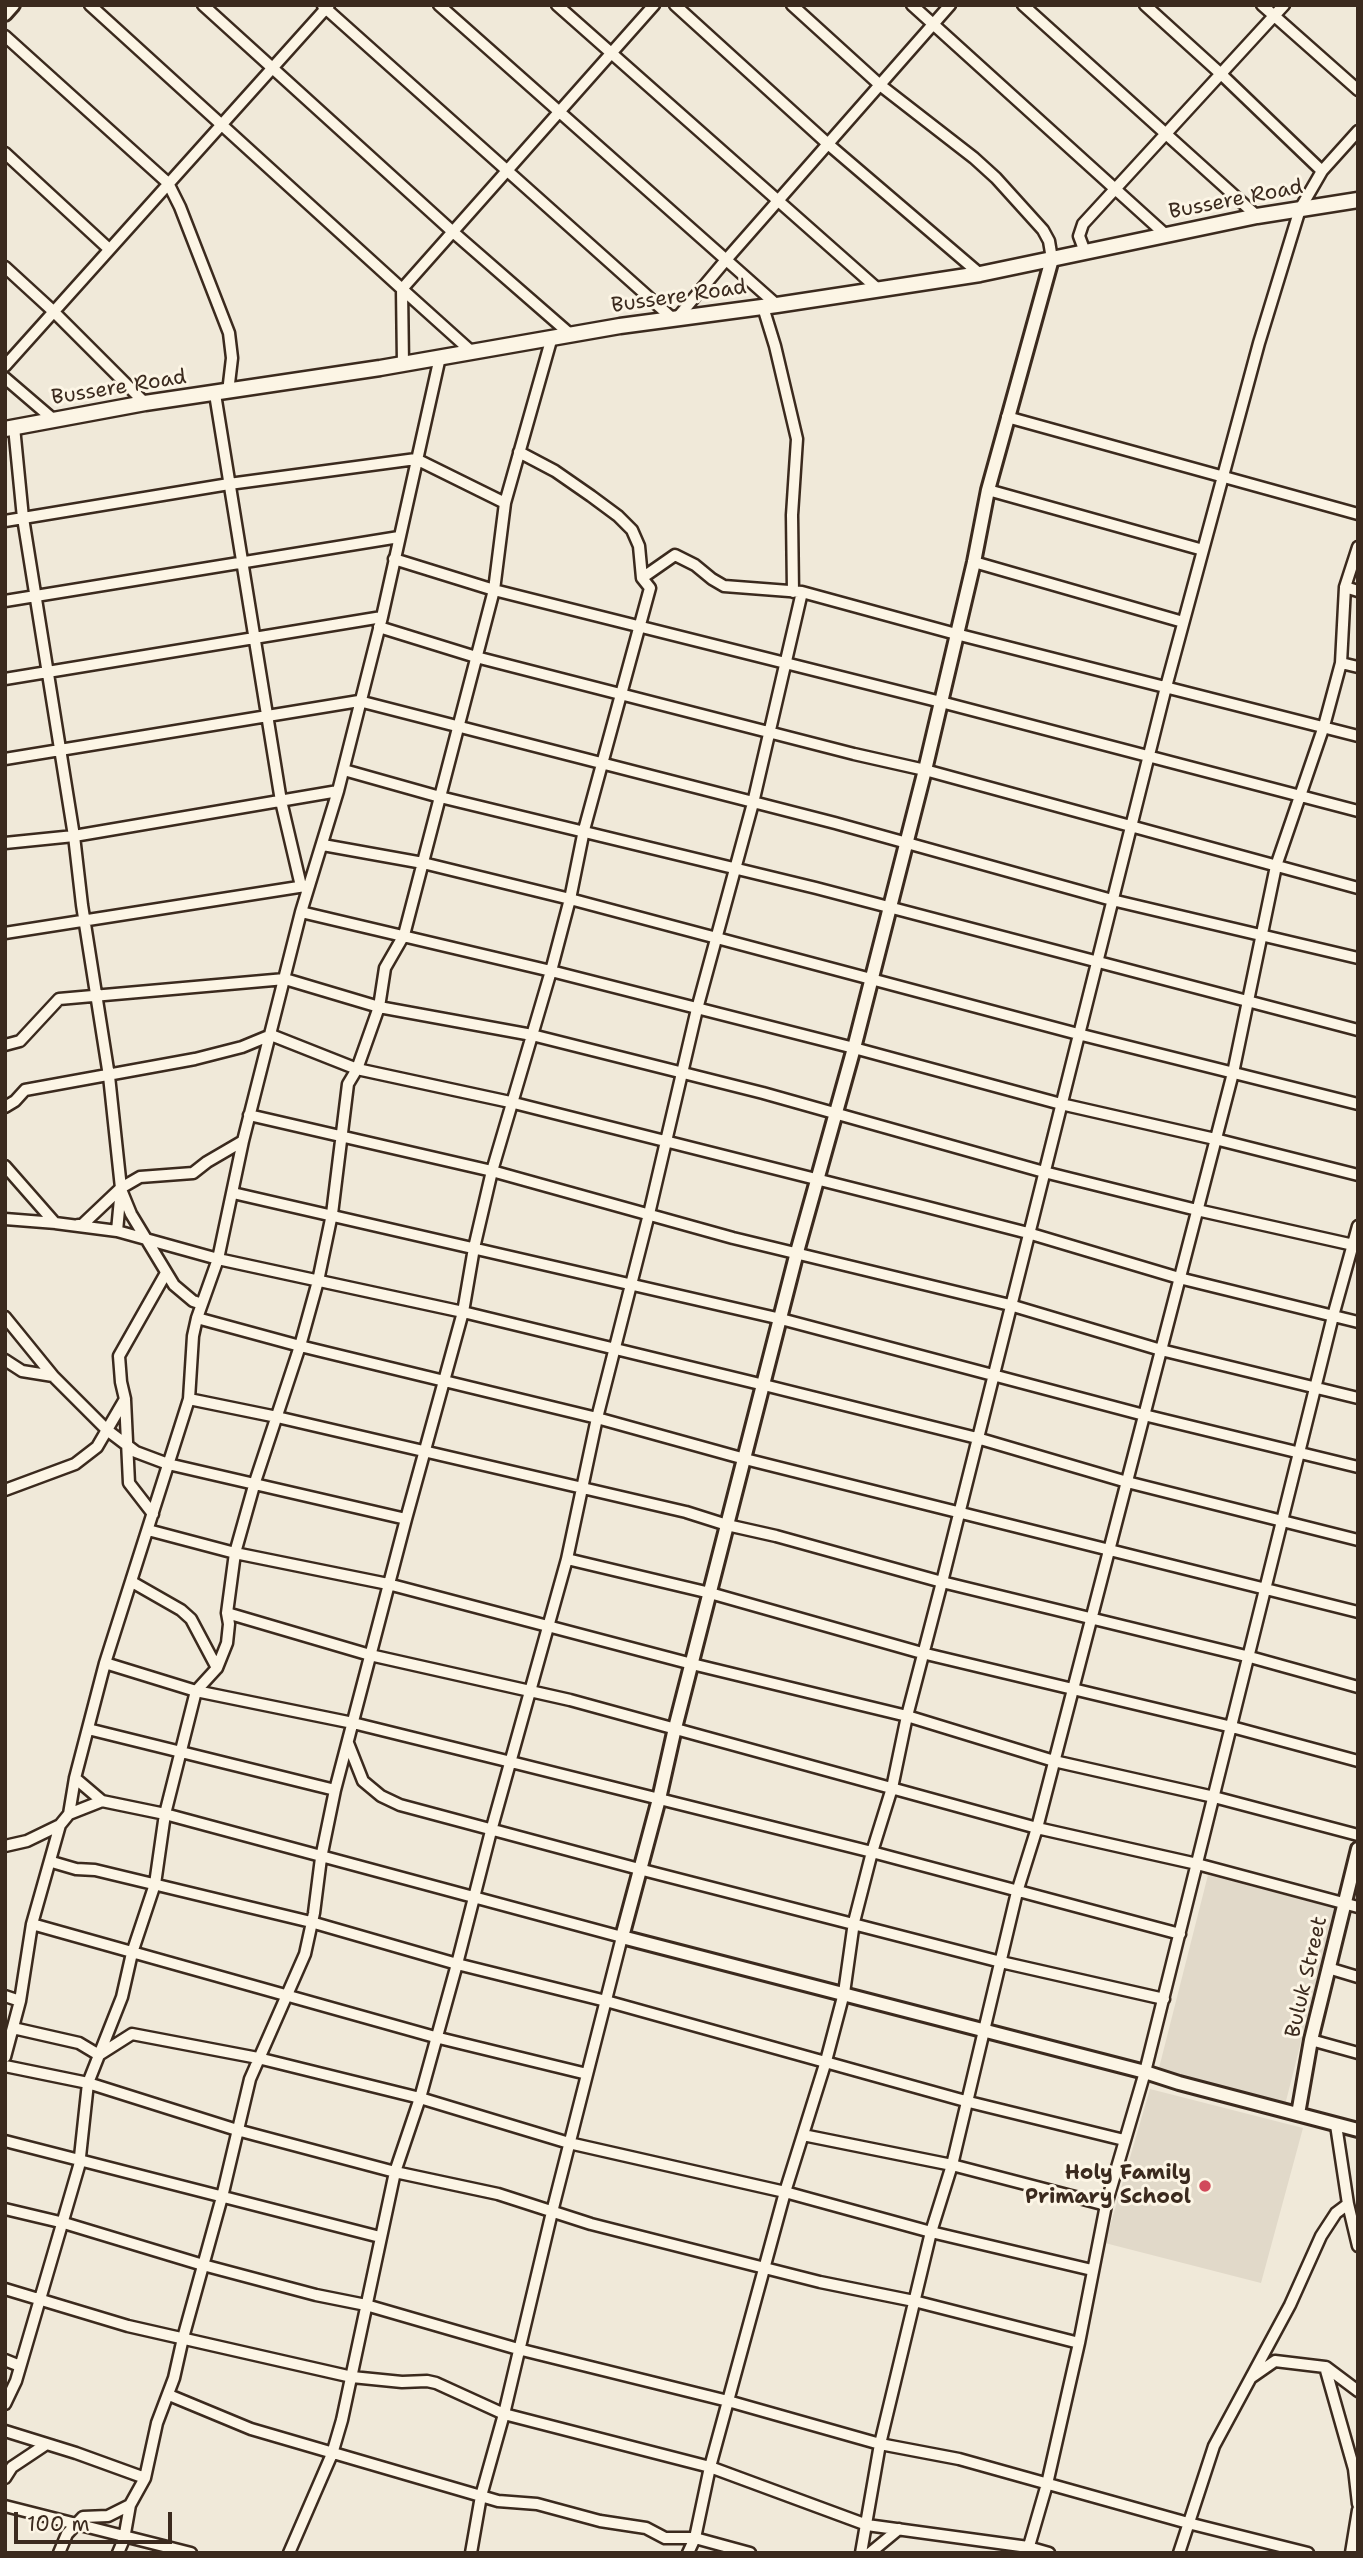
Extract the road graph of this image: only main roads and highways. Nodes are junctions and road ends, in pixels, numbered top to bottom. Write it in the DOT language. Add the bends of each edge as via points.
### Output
graph roads {
  1 [pos="1358,200"];
  2 [pos="9,428"];
  1 -- 2 [label="main road, Bussere Road" via="1257,216 980,274 570,334"];
}
